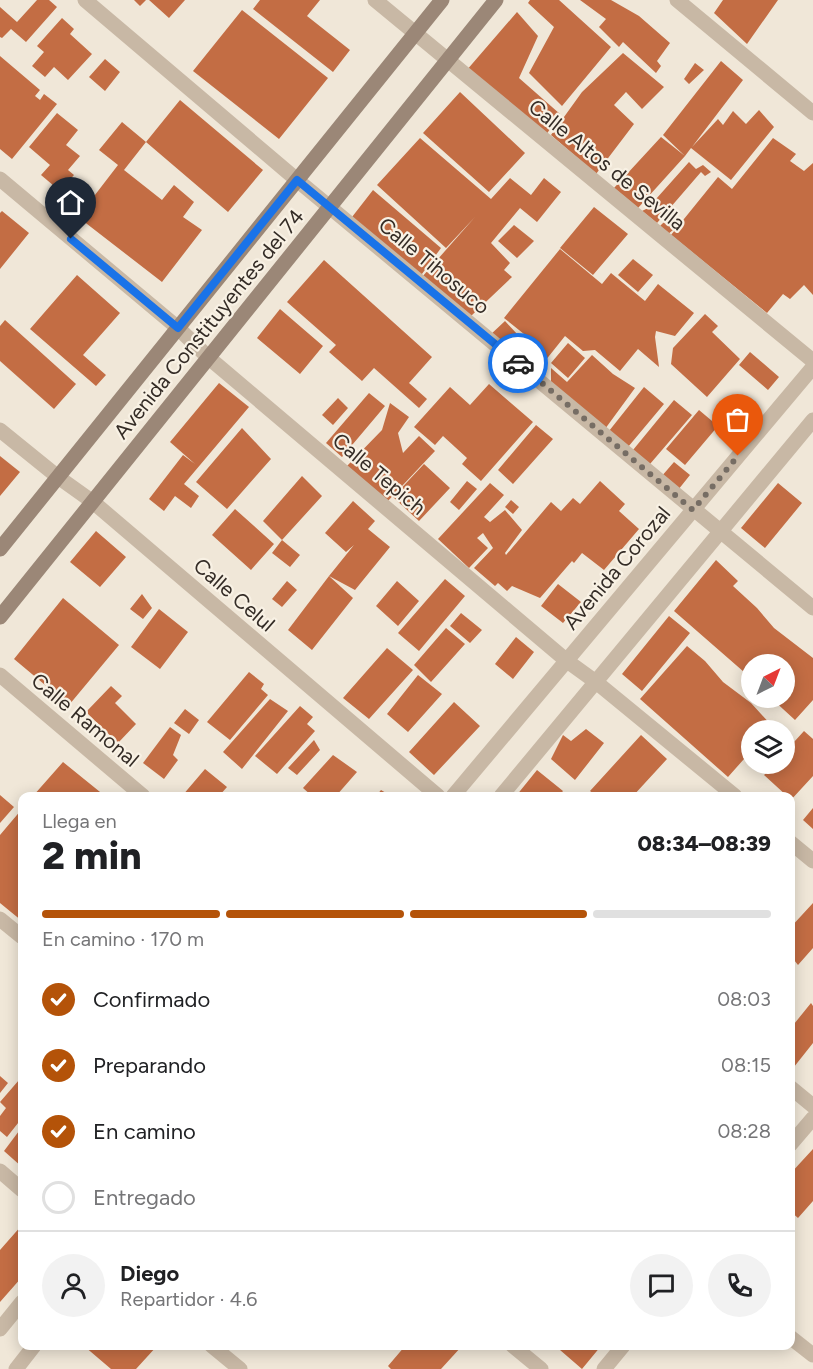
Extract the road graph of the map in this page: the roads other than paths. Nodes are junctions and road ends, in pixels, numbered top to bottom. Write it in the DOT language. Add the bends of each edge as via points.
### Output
graph roads {
  1 [pos="86,0"];
  2 [pos="375,0"];
  3 [pos="442,0"];
  4 [pos="496,0"];
  5 [pos="677,0"];
  6 [pos="415,34"];
  7 [pos="447,61"];
  8 [pos="813,113"];
  9 [pos="0,179"];
  10 [pos="297,180"];
  11 [pos="330,207"];
  12 [pos="178,328"];
  13 [pos="209,358"];
  14 [pos="813,362"];
  15 [pos="813,367"];
  16 [pos="813,420"];
  17 [pos="0,430"];
  18 [pos="58,477"];
  19 [pos="93,502"];
  20 [pos="693,510"];
  21 [pos="721,531"];
  22 [pos="0,549"];
  23 [pos="813,608"];
  24 [pos="0,617"];
  25 [pos="567,661"];
  26 [pos="0,675"];
  27 [pos="596,682"];
  28 [pos="138,792"];
  29 [pos="433,792"];
  30 [pos="456,792"];
  31 [pos="504,792"];
  32 [pos="730,792"];
  33 [pos="795,846"];
  34 [pos="813,861"];
  35 [pos="0,919"];
  36 [pos="18,934"];
  37 [pos="795,1091"];
  38 [pos="813,1106"];
  39 [pos="813,1118"];
  40 [pos="795,1139"];
  41 [pos="0,1171"];
  42 [pos="18,1187"];
  43 [pos="18,1307"];
  44 [pos="0,1329"];
  45 [pos="795,1341"];
  46 [pos="31,1350"];
  47 [pos="217,1350"];
  48 [pos="518,1350"];
  49 [pos="620,1350"];
  50 [pos="813,1355"];
  51 [pos="16,1369"];
  52 [pos="240,1369"];
  53 [pos="541,1369"];
  54 [pos="603,1369"];
  1 -- 10 [label="street, Calle Tihosuco"];
  2 -- 6 [label="street, Calle Altos de Sevilla"];
  3 -- 6 [label="main road, Avenida Constituyentes del 74"];
  4 -- 7 [label="main road, Avenida Constituyentes del 74"];
  5 -- 8 [label="street"];
  6 -- 7 [label="street, Calle Altos de Sevilla"];
  6 -- 10 [label="main road, Avenida Constituyentes del 74"];
  7 -- 11 [label="main road, Avenida Constituyentes del 74"];
  7 -- 14 [label="street, Calle Altos de Sevilla"];
  9 -- 12 [label="street, Calle Tepich"];
  10 -- 11 [label="street, Calle Tihosuco"];
  10 -- 12 [label="main road, Avenida Constituyentes del 74"];
  11 -- 13 [label="main road, Avenida Constituyentes del 74"];
  11 -- 20 [label="street, Calle Tihosuco"];
  12 -- 13 [label="street, Calle Tepich"];
  12 -- 18 [label="main road, Avenida Constituyentes del 74"];
  13 -- 19 [label="main road, Avenida Constituyentes del 74"];
  13 -- 25 [label="street, Calle Tepich"];
  15 -- 20 [label="street, Avenida Corozal"];
  16 -- 21 [label="street"];
  17 -- 18 [label="street, Calle Celul"];
  18 -- 19 [label="street, Calle Celul"];
  18 -- 22 [label="main road, Avenida Constituyentes del 74"];
  19 -- 24 [label="main road, Avenida Constituyentes del 74"];
  19 -- 29 [label="street, Calle Celul"];
  20 -- 21 [label="street, Calle Tihosuco"];
  20 -- 25 [label="street, Avenida Corozal"];
  21 -- 23 [label="street, Calle Tihosuco"];
  21 -- 27 [label="street"];
  25 -- 27 [label="street, Calle Tepich"];
  25 -- 30 [label="street, Avenida Corozal"];
  26 -- 28 [label="street, Calle Ramonal"];
  27 -- 31 [label="street"];
  27 -- 32 [label="street, Calle Tepich"];
  33 -- 34 [label="street"];
  35 -- 36 [label="street"];
  37 -- 38 [label="street"];
  39 -- 40 [label="street"];
  41 -- 42 [label="street"];
  43 -- 44 [label="street"];
  45 -- 50 [label="street"];
  46 -- 51 [label="street"];
  47 -- 52 [label="street"];
  48 -- 53 [label="street"];
  49 -- 54 [label="street"];
}
